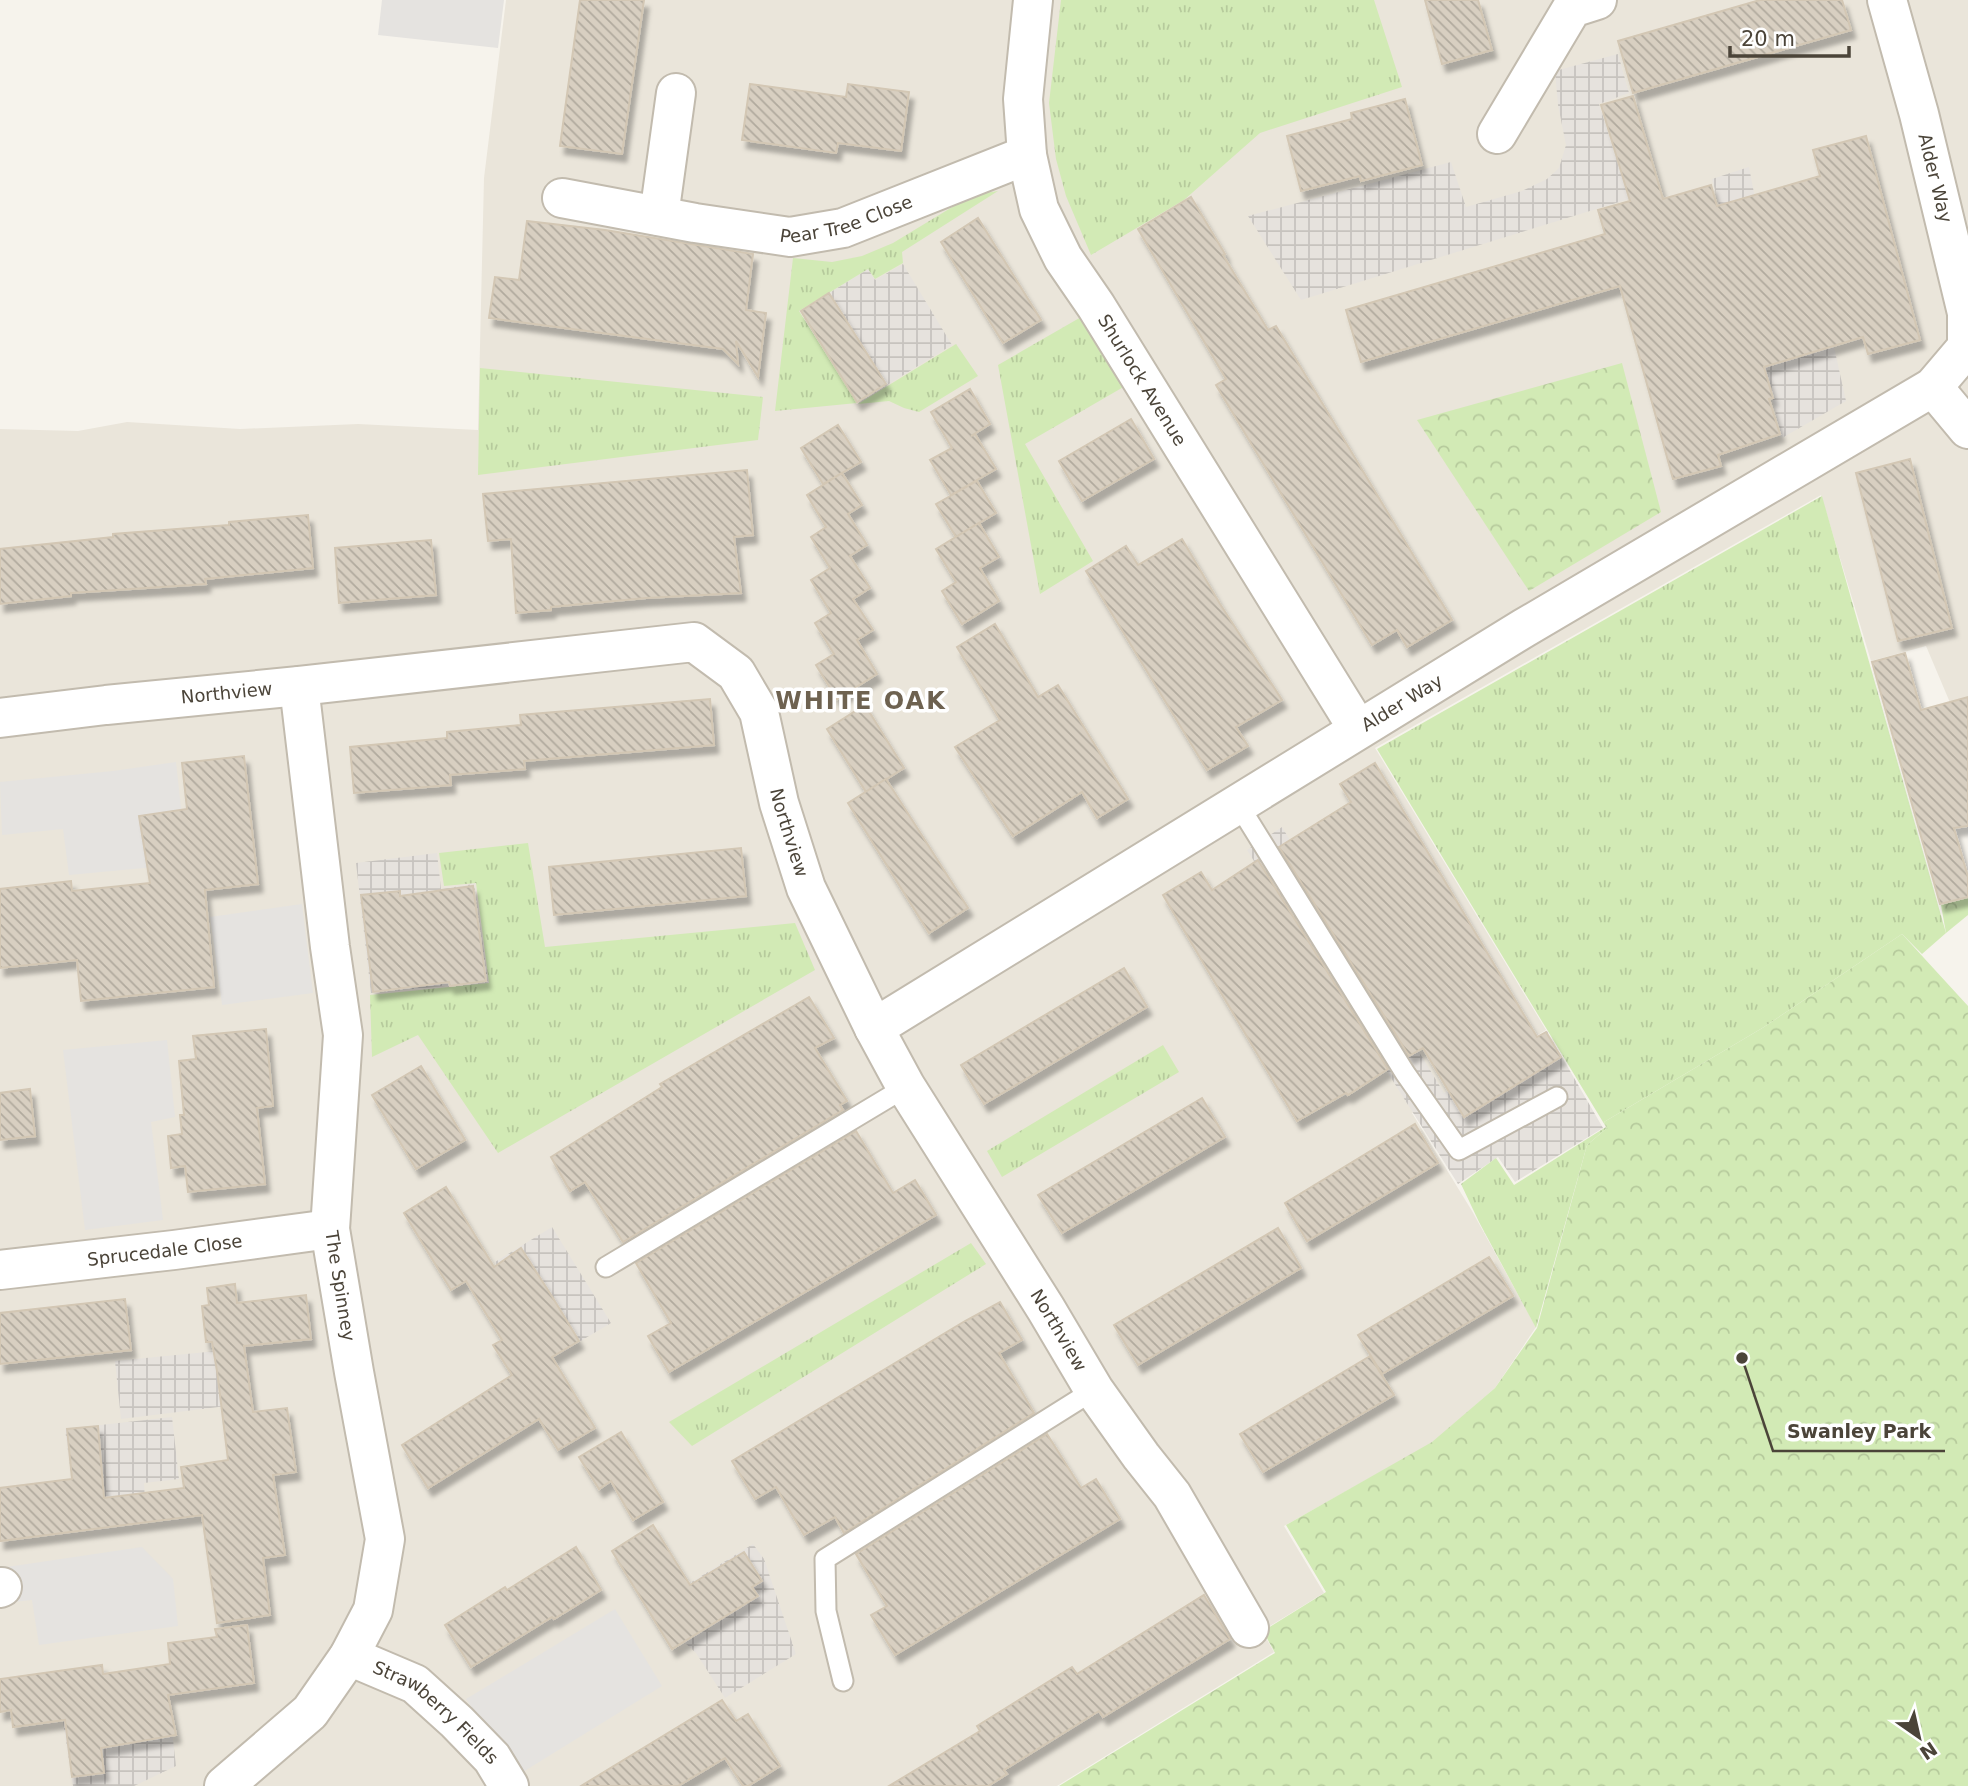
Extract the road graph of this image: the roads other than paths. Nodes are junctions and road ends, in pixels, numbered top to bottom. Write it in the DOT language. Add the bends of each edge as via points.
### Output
graph roads {
  1 [pos="1033,0"];
  2 [pos="1597,0"];
  3 [pos="1887,0"];
  4 [pos="676,93"];
  5 [pos="1497,134"];
  6 [pos="1027,155"];
  7 [pos="562,198"];
  8 [pos="659,216"];
  9 [pos="1933,387"];
  10 [pos="1968,429"];
  11 [pos="299,686"];
  12 [pos="0,718"];
  13 [pos="1358,729"];
  14 [pos="1238,804"];
  15 [pos="874,1028"];
  16 [pos="906,1087"];
  17 [pos="1557,1097"];
  18 [pos="330,1228"];
  19 [pos="606,1268"];
  20 [pos="0,1269"];
  21 [pos="1094,1391"];
  22 [pos="1248,1629"];
  23 [pos="349,1656"];
  24 [pos="842,1681"];
  25 [pos="224,1786"];
  26 [pos="509,1786"];
  1 -- 6 [label="street, Shurlock Avenue" via="1023,99"];
  2 -- 5 [label="street" via="1572,8"];
  3 -- 9 [label="street, Alder Way" via="1967,313 1967,347"];
  4 -- 8 [label="street"];
  6 -- 8 [label="street, Pear Tree Close" via="844,228 790,237"];
  6 -- 13 [label="street, Shurlock Avenue" via="1039,209 1063,258"];
  7 -- 8 [label="street, Pear Tree Close"];
  9 -- 10 [label="street"];
  9 -- 13 [label="street, Alder Way"];
  11 -- 12 [label="street, Northview"];
  11 -- 15 [label="street, Northview" via="694,642 736,673 759,712 779,803 806,888"];
  11 -- 18 [label="street, The Spinney" via="343,1035"];
  13 -- 14 [label="street, Alder Way"];
  14 -- 15 [label="street, Alder Way"];
  14 -- 17 [label="lane" via="1405,1073 1459,1150"];
  15 -- 16 [label="street, Northview"];
  16 -- 19 [label="lane"];
  16 -- 21 [label="street, Northview"];
  18 -- 20 [label="street, Sprucedale Close"];
  18 -- 23 [label="street, The Spinney" via="385,1539 373,1610"];
  21 -- 22 [label="street, Northview" via="1171,1495"];
  21 -- 24 [label="lane" via="825,1559 826,1611"];
  23 -- 25 [label="street, The Spinney" via="310,1712"];
  23 -- 26 [label="street, Strawberry Fields" via="415,1684 492,1758"];
}
